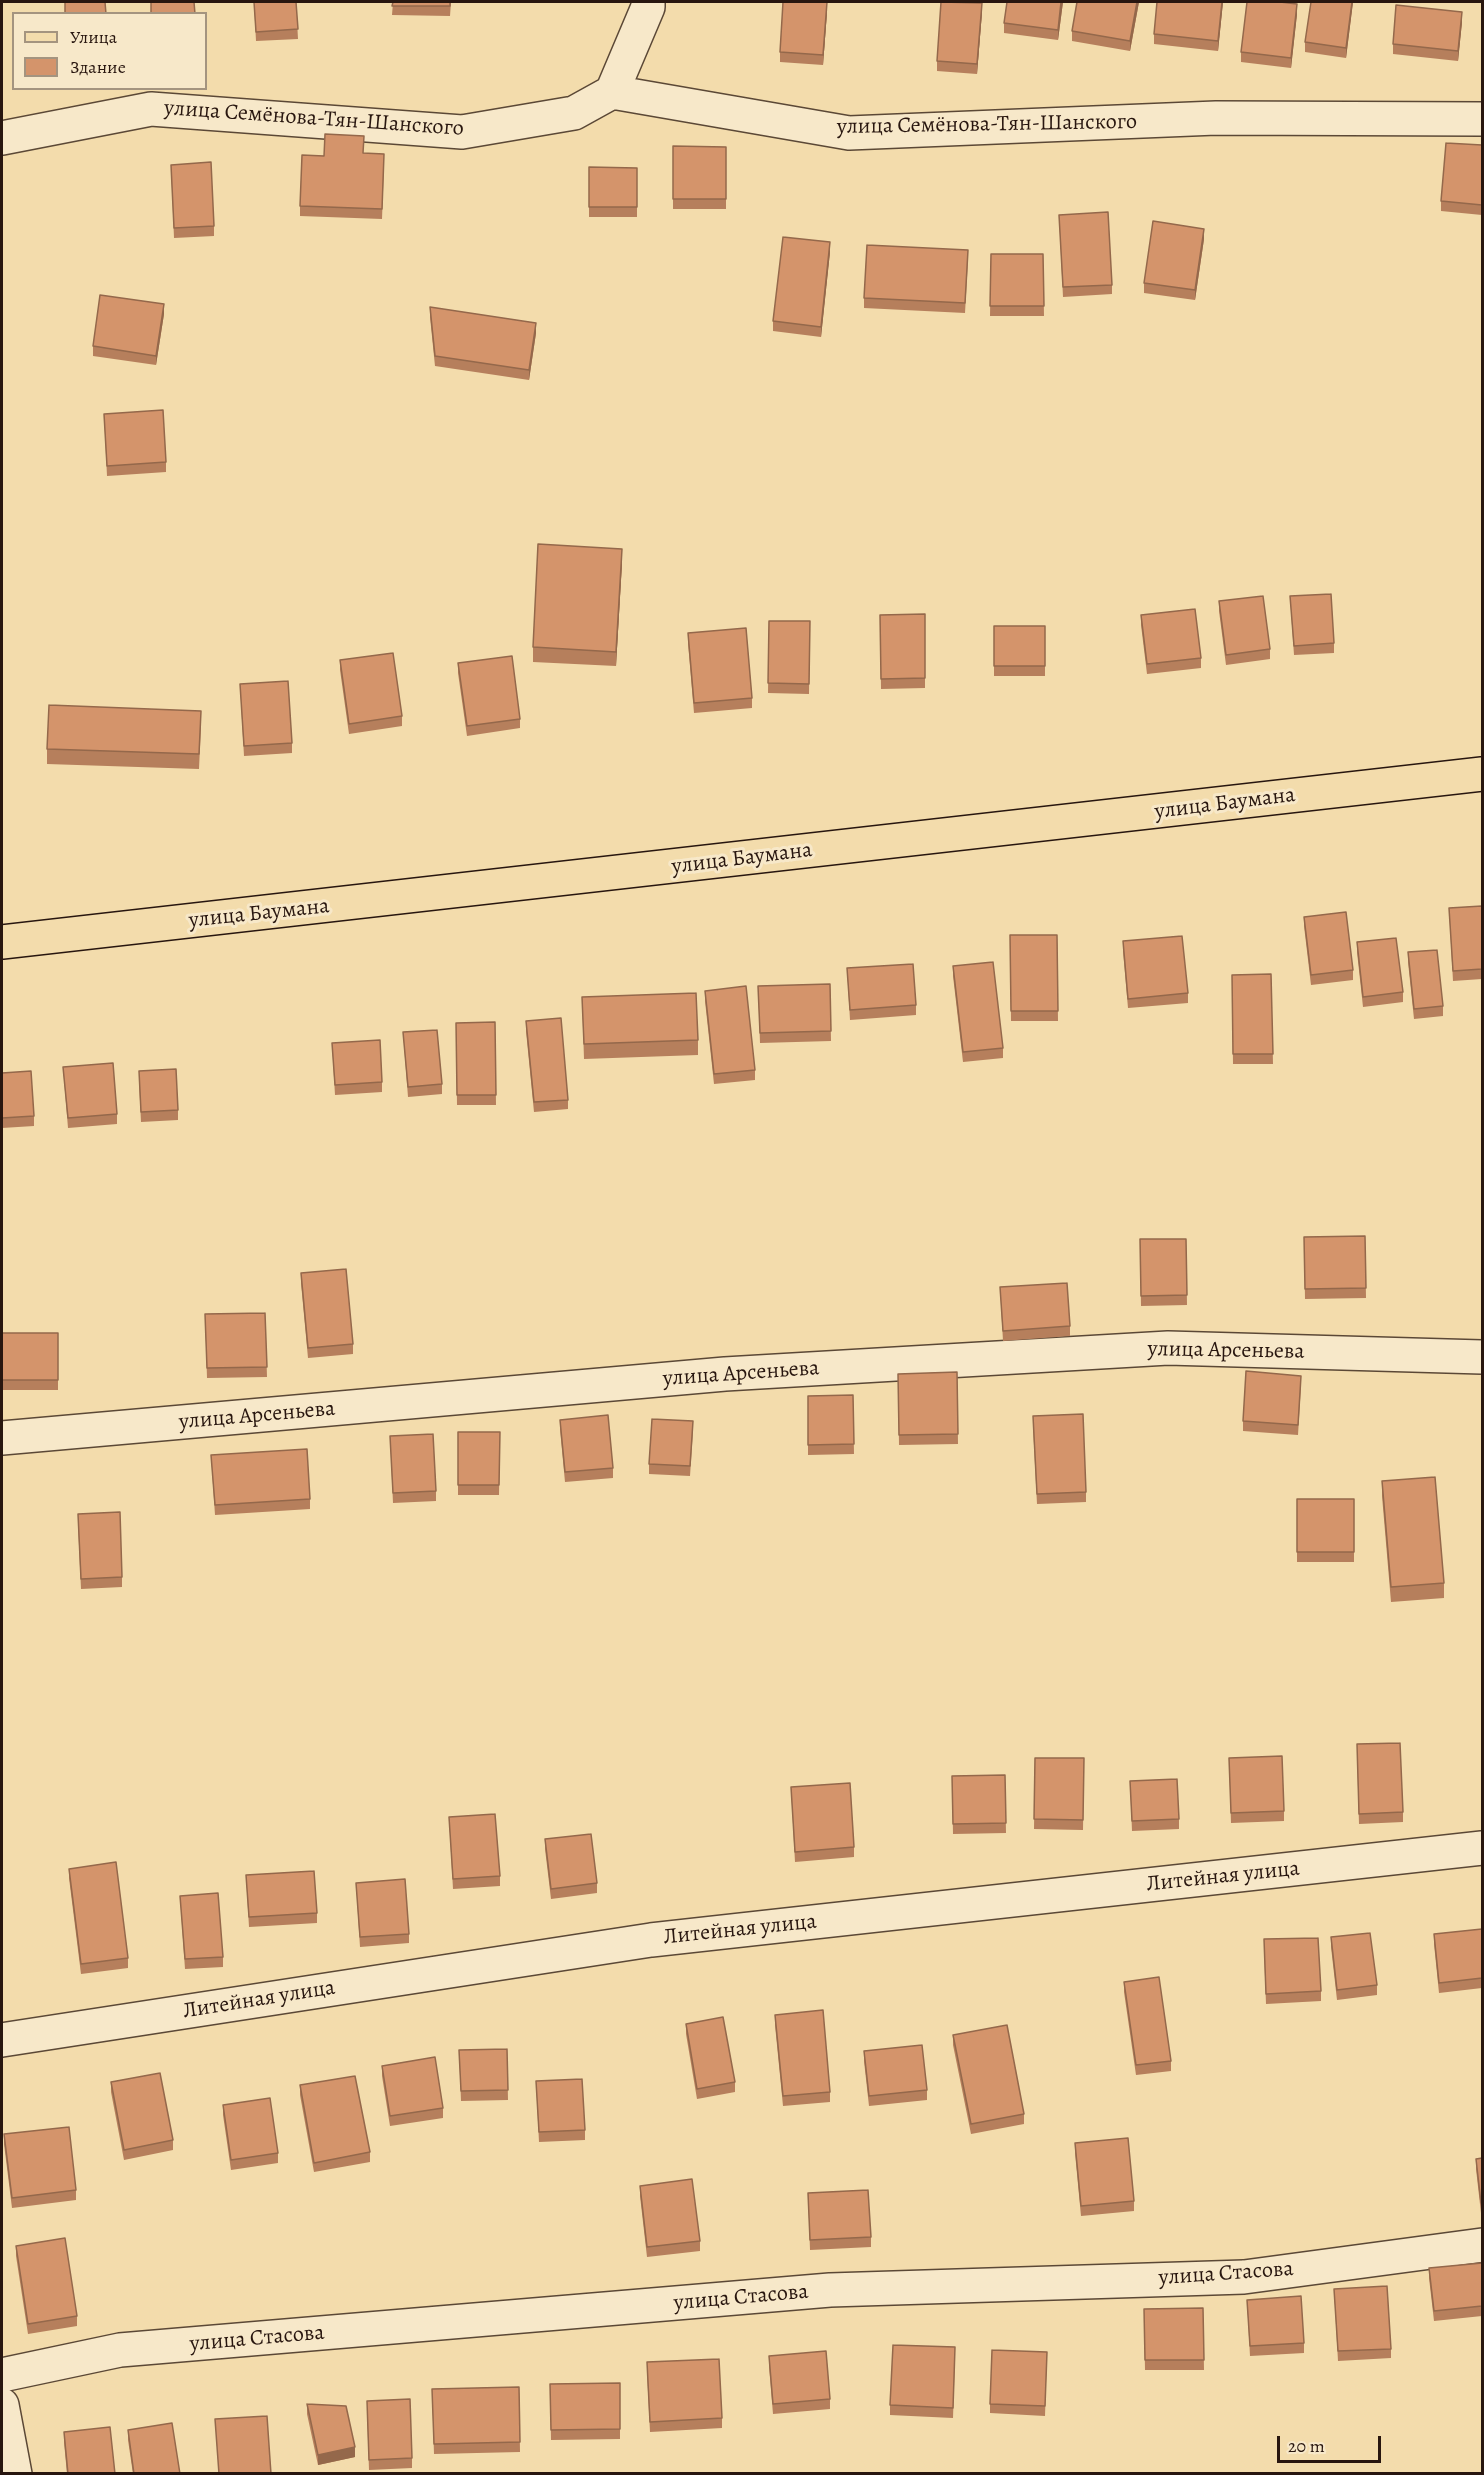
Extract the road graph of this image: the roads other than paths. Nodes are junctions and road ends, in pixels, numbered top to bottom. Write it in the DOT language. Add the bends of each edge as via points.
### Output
graph roads {
  1 [pos="648,2"];
  2 [pos="612,92"];
  3 [pos="1482,119"];
  4 [pos="2,138"];
  5 [pos="1482,774"];
  6 [pos="2,942"];
  7 [pos="1482,1357"];
  8 [pos="2,1438"];
  9 [pos="1482,1848"];
  10 [pos="2,2040"];
  11 [pos="1482,2245"];
  12 [pos="2,2375"];
  13 [pos="2,2405"];
  14 [pos="15,2474"];
  1 -- 2 [label="street"];
  2 -- 3 [label="street, улица Семёнова-Тян-Шанского" via="849,133 1216,118"];
  2 -- 4 [label="street, улица Семёнова-Тян-Шанского" via="574,113 462,132 151,109"];
  5 -- 6 [label="main road, улица Баумана"];
  7 -- 8 [label="street, улица Арсеньева" via="1156,1349 725,1374"];
  9 -- 10 [label="street, Литейная улица" via="651,1940"];
  11 -- 12 [label="street, улица Стасова" via="1244,2277 830,2290 120,2350"];
  13 -- 14 [label="street"];
}
